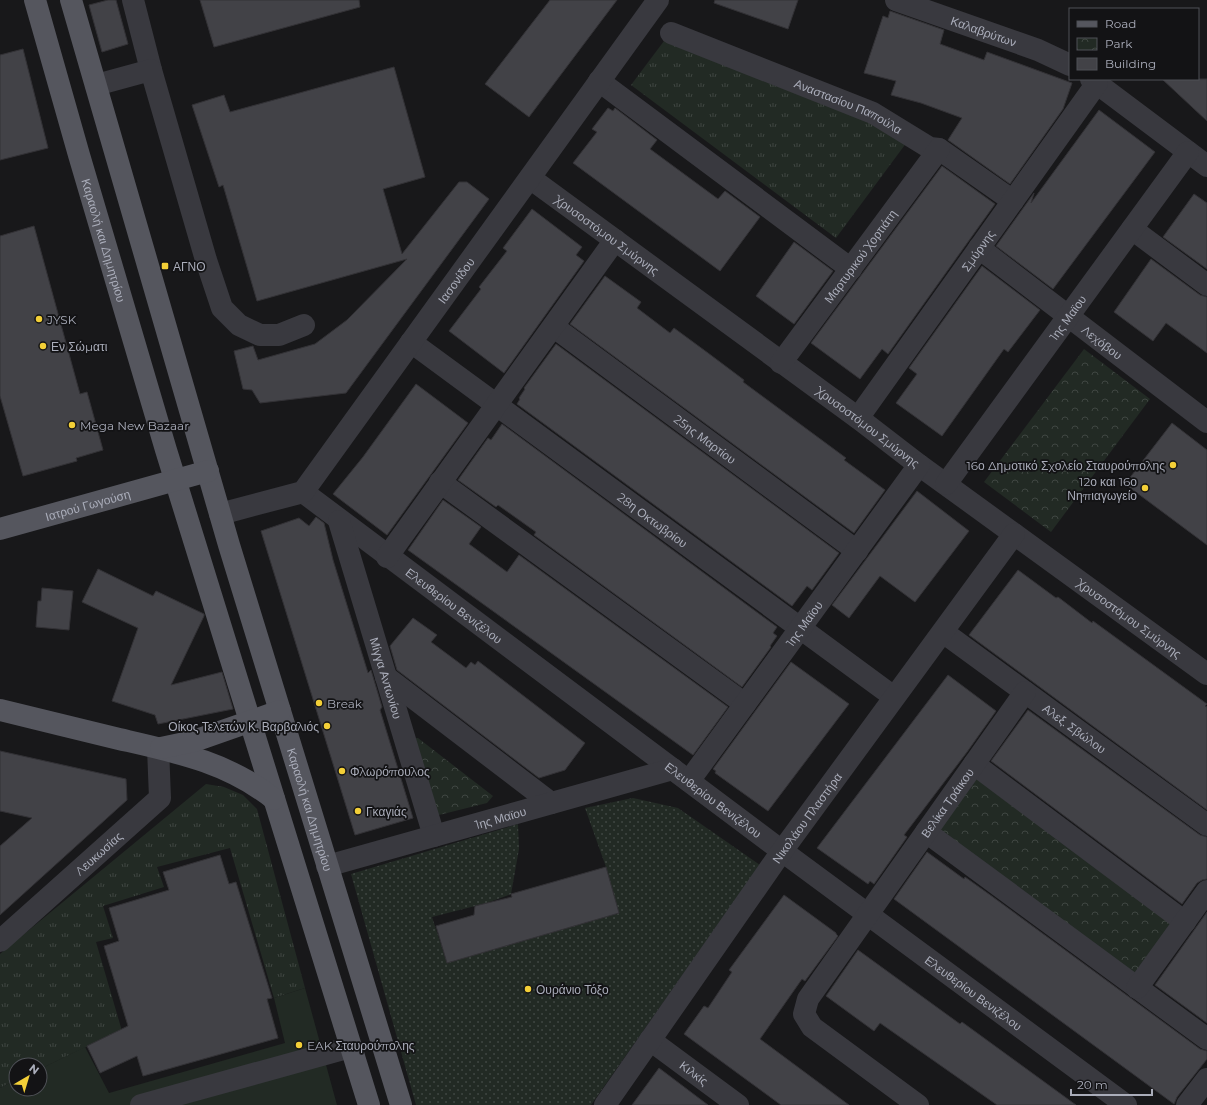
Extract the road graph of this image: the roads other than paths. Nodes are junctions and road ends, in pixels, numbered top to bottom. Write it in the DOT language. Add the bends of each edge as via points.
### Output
graph roads {
  1 [pos="35,0"];
  2 [pos="71,0"];
  3 [pos="133,0"];
  4 [pos="658,0"];
  5 [pos="896,0"];
  6 [pos="671,33"];
  7 [pos="1069,65"];
  8 [pos="151,70"];
  9 [pos="600,81"];
  10 [pos="1094,81"];
  11 [pos="96,85"];
  12 [pos="939,149"];
  13 [pos="1188,152"];
  14 [pos="1207,166"];
  15 [pos="530,178"];
  16 [pos="1013,201"];
  17 [pos="1132,229"];
  18 [pos="615,240"];
  19 [pos="979,248"];
  20 [pos="851,269"];
  21 [pos="1207,285"];
  22 [pos="1068,316"];
  23 [pos="304,325"];
  24 [pos="554,327"];
  25 [pos="411,342"];
  26 [pos="782,363"];
  27 [pos="497,405"];
  28 [pos="858,418"];
  29 [pos="1207,422"];
  30 [pos="919,465"];
  31 [pos="208,471"];
  32 [pos="175,480"];
  33 [pos="440,482"];
  34 [pos="946,484"];
  35 [pos="303,492"];
  36 [pos="220,514"];
  37 [pos="339,521"];
  38 [pos="0,529"];
  39 [pos="1014,534"];
  40 [pos="857,551"];
  41 [pos="387,557"];
  42 [pos="800,629"];
  43 [pos="943,632"];
  44 [pos="1207,674"];
  45 [pos="386,677"];
  46 [pos="1025,692"];
  47 [pos="894,697"];
  48 [pos="745,704"];
  49 [pos="0,710"];
  50 [pos="280,710"];
  51 [pos="249,720"];
  52 [pos="158,748"];
  53 [pos="974,764"];
  54 [pos="681,775"];
  55 [pos="274,799"];
  56 [pos="551,803"];
  57 [pos="1207,825"];
  58 [pos="926,832"];
  59 [pos="434,836"];
  60 [pos="782,851"];
  61 [pos="327,866"];
  62 [pos="1207,891"];
  63 [pos="868,913"];
  64 [pos="1185,922"];
  65 [pos="9,923"];
  66 [pos="0,940"];
  67 [pos="1137,988"];
  68 [pos="1207,1039"];
  69 [pos="650,1040"];
  70 [pos="351,1047"];
  71 [pos="1207,1079"];
  72 [pos="732,1103"];
  73 [pos="141,1105"];
  74 [pos="369,1105"];
  75 [pos="401,1105"];
  76 [pos="605,1105"];
  77 [pos="918,1105"];
  78 [pos="1126,1105"];
  79 [pos="1187,1105"];
  1 -- 32 [label="main road, Καραολή και Δημητρίου"];
  2 -- 11 [label="main road"];
  3 -- 8 [label="street"];
  4 -- 9 [label="street, Ιασονίδου"];
  5 -- 7 [label="street, Καλαβρύτων" via="1038,50"];
  6 -- 12 [label="street, Αναστασίου Παπούλα" via="873,113 930,148"];
  8 -- 11 [label="street"];
  8 -- 23 [label="street" via="222,308 238,325 260,335 279,335"];
  9 -- 15 [label="street, Ιασονίδου"];
  9 -- 20 [label="street"];
  10 -- 13 [label="street"];
  10 -- 16 [label="street, Σμύρνης"];
  11 -- 31 [label="main road"];
  12 -- 16 [label="street, Αναστασίου Παπούλα"];
  12 -- 20 [label="street, Μαρτυρικού Χορτιάτη"];
  13 -- 14 [label="street"];
  13 -- 17 [label="street, 1ης Μαϊου"];
  15 -- 18 [label="street, Χρυσοστόμου Σμύρνης"];
  15 -- 25 [label="street, Ιασονίδου"];
  16 -- 19 [label="street, Σμύρνης"];
  17 -- 21 [label="street"];
  17 -- 22 [label="street, 1ης Μαϊου"];
  18 -- 24 [label="street"];
  18 -- 26 [label="street, Χρυσοστόμου Σμύρνης"];
  19 -- 22 [label="street, Λεχόβου"];
  19 -- 28 [label="street, Σμύρνης"];
  20 -- 26 [label="street, Μαρτυρικού Χορτιάτη"];
  22 -- 29 [label="street, Λεχόβου"];
  22 -- 34 [label="street, 1ης Μαϊου"];
  24 -- 27 [label="street"];
  24 -- 40 [label="street, 25ης Μαρτίου"];
  25 -- 27 [label="street, 28η Οκτωβρίου"];
  25 -- 35 [label="street, Ιασονίδου"];
  26 -- 28 [label="street, Χρυσοστόμου Σμύρνης"];
  27 -- 33 [label="street"];
  27 -- 42 [label="street, 28η Οκτωβρίου"];
  28 -- 30 [label="street, Χρυσοστόμου Σμύρνης"];
  30 -- 34 [label="street, Χρυσοστόμου Σμύρνης"];
  30 -- 40 [label="street, 1ης Μαϊου"];
  31 -- 32 [label="main road, Ιατρού Γωγούση"];
  31 -- 36 [label="main road, Καραολή και Δημητρίου"];
  32 -- 38 [label="main road, Ιατρού Γωγούση"];
  32 -- 51 [label="main road, Καραολή και Δημητρίου"];
  33 -- 41 [label="street"];
  33 -- 48 [label="street"];
  34 -- 39 [label="street, Χρυσοστόμου Σμύρνης"];
  35 -- 36 [label="street"];
  35 -- 37 [label="street, Ελευθερίου Βενιζέλου"];
  36 -- 50 [label="main road, Καραολή και Δημητρίου"];
  37 -- 41 [label="street, Ελευθερίου Βενιζέλου"];
  37 -- 45 [label="street, Μίγγα Αντωνίου"];
  39 -- 43 [label="street, Νικολάου Πλαστήρα"];
  39 -- 44 [label="street, Χρυσοστόμου Σμύρνης"];
  40 -- 42 [label="street, 1ης Μαϊου"];
  41 -- 54 [label="street, Ελευθερίου Βενιζέλου"];
  42 -- 47 [label="street, 28η Οκτωβρίου"];
  42 -- 48 [label="street, 1ης Μαϊου"];
  43 -- 46 [label="street, Αλεξ. Σβώλου"];
  43 -- 47 [label="street, Νικολάου Πλαστήρα"];
  45 -- 56 [label="street"];
  45 -- 59 [label="street, Μίγγα Αντωνίου"];
  46 -- 53 [label="street, Βελίκα Τράικου"];
  46 -- 57 [label="street, Αλεξ. Σβώλου"];
  47 -- 60 [label="street, Νικολάου Πλαστήρα"];
  48 -- 54 [label="street, 1ης Μαϊου"];
  49 -- 52 [label="main road"];
  50 -- 51 [label="main road"];
  50 -- 61 [label="main road, Καραολή και Δημητρίου"];
  51 -- 52 [label="main road" via="194,740"];
  51 -- 55 [label="main road"];
  52 -- 55 [label="main road" via="218,766 251,782"];
  52 -- 65 [label="street, Λευκωσίας" via="160,798"];
  53 -- 58 [label="street, Βελίκα Τράικου"];
  53 -- 64 [label="street"];
  54 -- 56 [label="street, 1ης Μαϊου"];
  54 -- 60 [label="street, Ελευθερίου Βενιζέλου"];
  55 -- 70 [label="main road"];
  56 -- 59 [label="street, 1ης Μαϊου"];
  58 -- 63 [label="street, Βελίκα Τράικου"];
  58 -- 67 [label="street"];
  59 -- 61 [label="street, 1ης Μαϊου"];
  60 -- 63 [label="street, Ελευθερίου Βενιζέλου"];
  60 -- 69 [label="street, Νικολάου Πλαστήρα"];
  61 -- 75 [label="main road, Καραολή και Δημητρίου"];
  62 -- 64 [label="street"];
  63 -- 77 [label="street, Βελίκα Τράικου" via="808,999 804,1014 812,1027"];
  63 -- 78 [label="street, Ελευθερίου Βενιζέλου"];
  64 -- 67 [label="street"];
  65 -- 66 [label="street, Λευκωσίας"];
  67 -- 68 [label="street"];
  69 -- 72 [label="street, Κιλκίς"];
  69 -- 76 [label="street, Νικολάου Πλαστήρα"];
  70 -- 73 [label="street"];
  70 -- 74 [label="main road"];
  71 -- 79 [label="street"];
}
